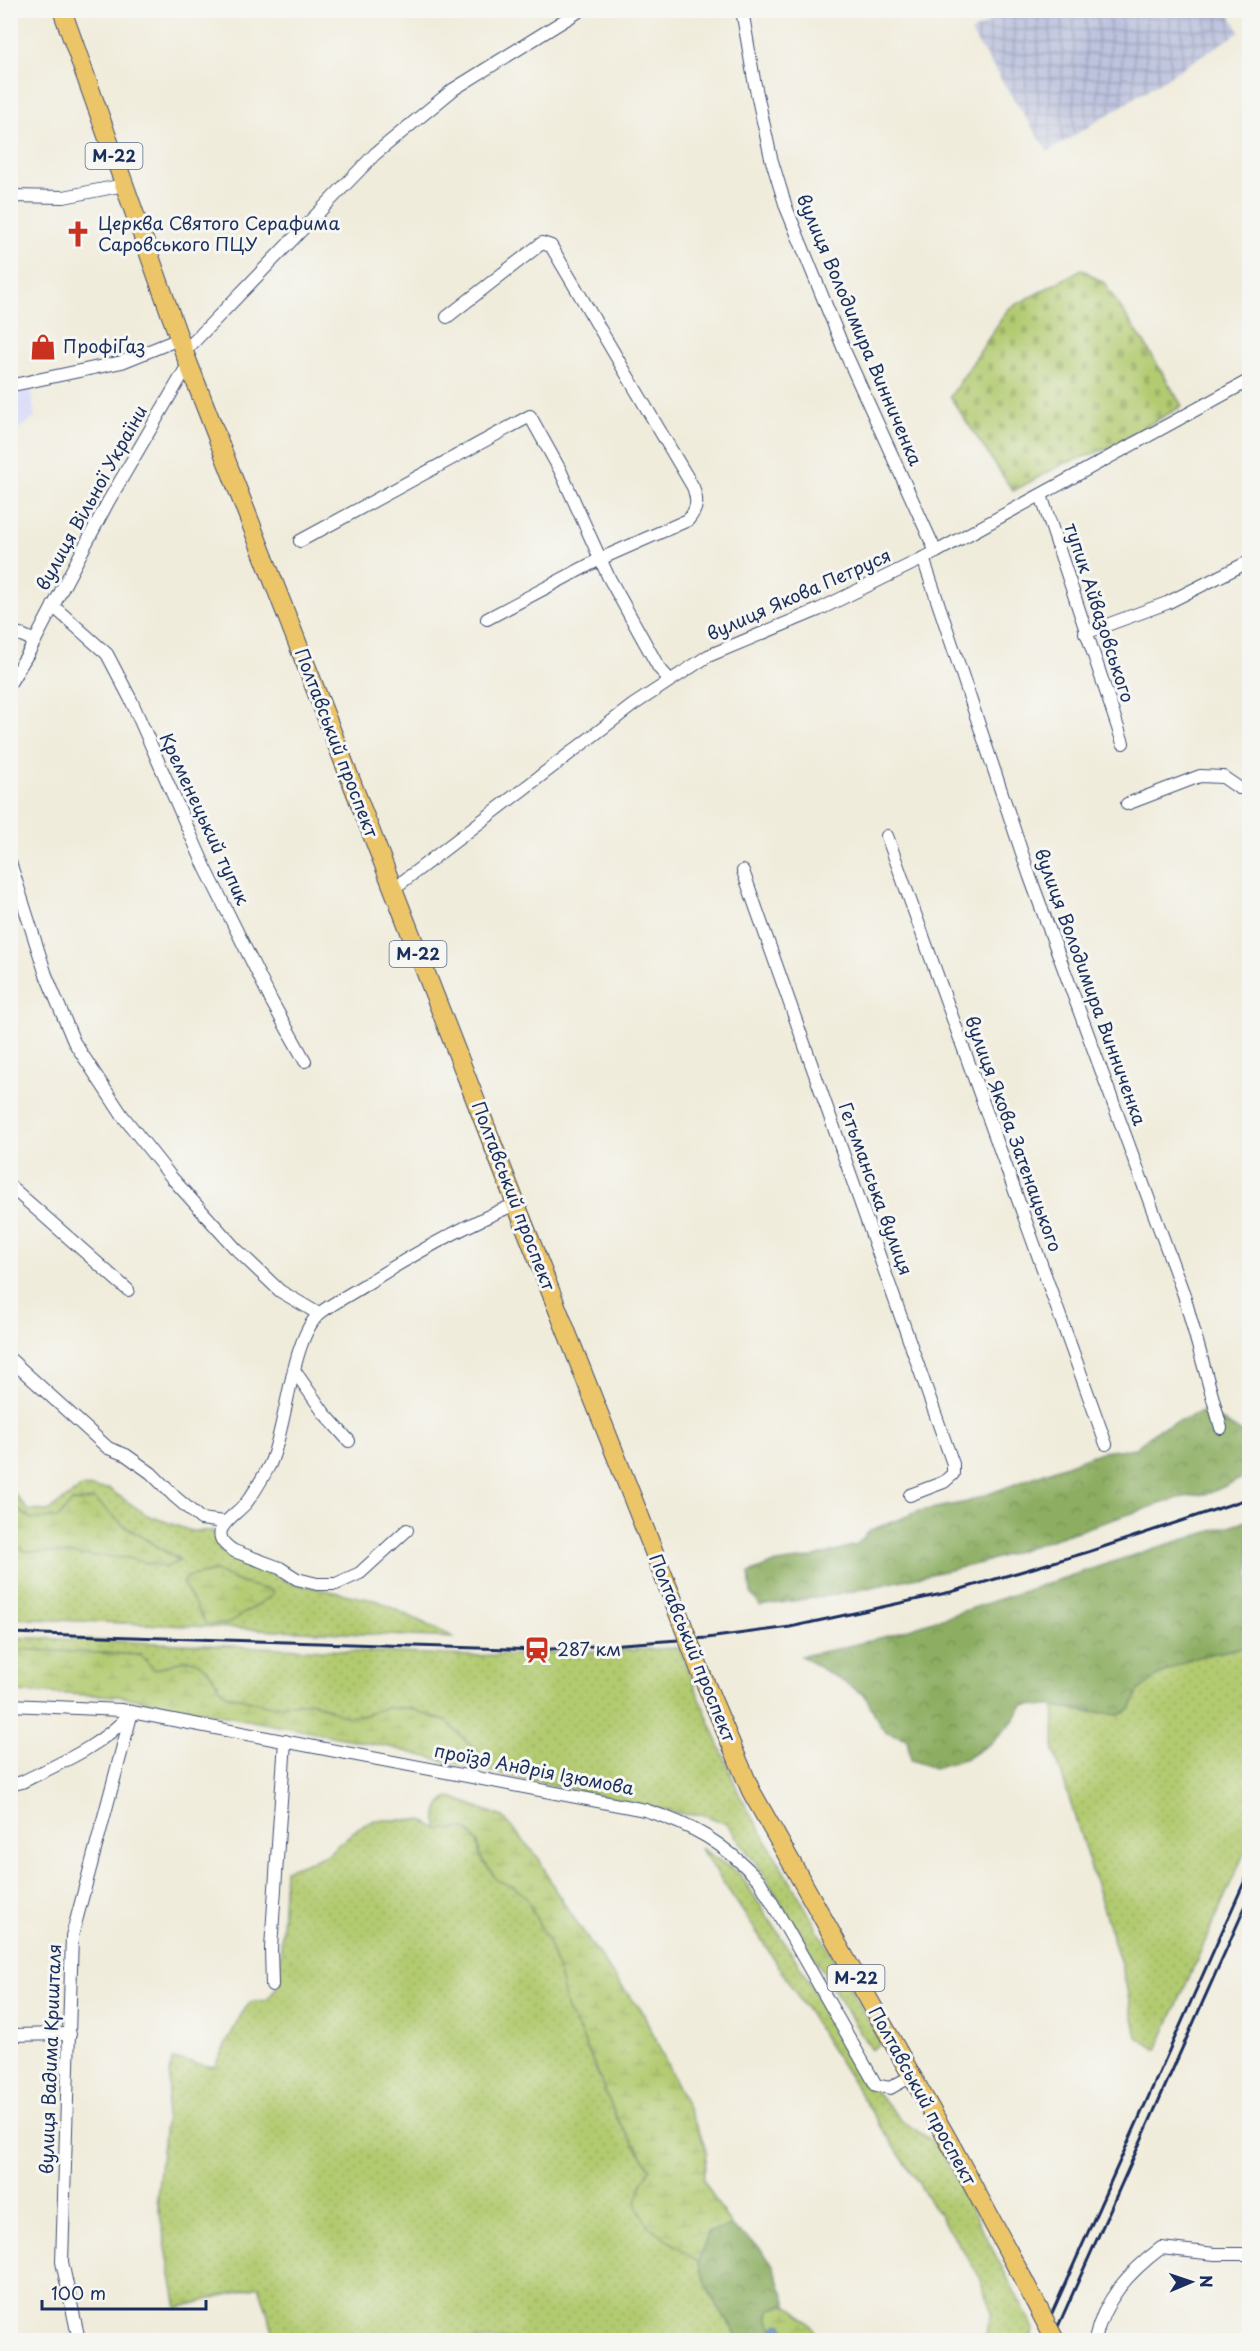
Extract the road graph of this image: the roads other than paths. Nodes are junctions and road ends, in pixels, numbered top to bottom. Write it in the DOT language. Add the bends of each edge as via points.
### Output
graph roads {
  1 [pos="62,10"];
  2 [pos="580,10"];
  3 [pos="742,10"];
  4 [pos="124,185"];
  5 [pos="10,196"];
  6 [pos="447,317"];
  7 [pos="184,352"];
  8 [pos="1250,380"];
  9 [pos="18,384"];
  10 [pos="1041,495"];
  11 [pos="300,541"];
  12 [pos="936,552"];
  13 [pos="923,558"];
  14 [pos="600,559"];
  15 [pos="1250,561"];
  16 [pos="53,606"];
  17 [pos="487,619"];
  18 [pos="10,630"];
  19 [pos="1085,633"];
  20 [pos="35,641"];
  21 [pos="669,680"];
  22 [pos="10,683"];
  23 [pos="1123,743"];
  24 [pos="1239,788"];
  25 [pos="1126,804"];
  26 [pos="887,836"];
  27 [pos="10,862"];
  28 [pos="743,872"];
  29 [pos="393,889"];
  30 [pos="305,1061"];
  31 [pos="10,1186"];
  32 [pos="516,1203"];
  33 [pos="129,1290"];
  34 [pos="319,1314"];
  35 [pos="10,1359"];
  36 [pos="294,1370"];
  37 [pos="1221,1428"];
  38 [pos="349,1441"];
  39 [pos="1106,1444"];
  40 [pos="910,1495"];
  41 [pos="224,1522"];
  42 [pos="407,1530"];
  43 [pos="10,1705"];
  44 [pos="132,1712"];
  45 [pos="285,1741"];
  46 [pos="10,1785"];
  47 [pos="272,1985"];
  48 [pos="13,2032"];
  49 [pos="70,2034"];
  50 [pos="912,2076"];
  51 [pos="1250,2254"];
  52 [pos="79,2340"];
  53 [pos="1055,2340"];
  54 [pos="1095,2340"];
  1 -- 4 [label="highway, Полтавський проспект / М-22"];
  2 -- 7 [label="street" via="454,89 375,154"];
  3 -- 12 [label="street, вулиця Володимира Винниченка" via="771,158 786,207 845,352"];
  4 -- 5 [label="street" via="64,197"];
  4 -- 7 [label="highway, Полтавський проспект / М-22"];
  6 -- 14 [label="street" via="542,243 551,246 558,256 697,499 696,510 688,520"];
  7 -- 9 [label="street"];
  7 -- 16 [label="street, вулиця Вільної України"];
  7 -- 29 [label="highway, Полтавський проспект / М-22"];
  8 -- 10 [label="street, вулиця Якова Петруся"];
  10 -- 12 [label="street, вулиця Якова Петруся"];
  10 -- 19 [label="street, тупик Айвазовського"];
  11 -- 14 [label="street" via="530,416 560,470"];
  12 -- 13 [label="street, вулиця Якова Петруся"];
  13 -- 21 [label="street, вулиця Якова Петруся" via="818,610 708,656"];
  13 -- 37 [label="street, вулиця Володимира Винниченка" via="1030,878 1184,1295"];
  14 -- 17 [label="street"];
  14 -- 21 [label="street"];
  15 -- 19 [label="street" via="1167,603"];
  16 -- 20 [label="street, вулиця Вільної України"];
  16 -- 30 [label="street, Кременецький тупик" via="107,654 205,867"];
  18 -- 20 [label="street"];
  19 -- 23 [label="street, тупик Айвазовського"];
  20 -- 22 [label="street, вулиця Вільної України"];
  21 -- 29 [label="street, вулиця Якова Петруся"];
  24 -- 25 [label="street" via="1222,777 1200,776"];
  26 -- 39 [label="street, вулиця Якова Затенацького"];
  27 -- 34 [label="street" via="46,975 74,1042 122,1114 172,1178 235,1248 280,1291"];
  28 -- 40 [label="street, Гетьманська вулиця" via="953,1464 953,1474 944,1482"];
  29 -- 32 [label="highway, Полтавський проспект / М-22"];
  31 -- 33 [label="street"];
  32 -- 34 [label="street" via="459,1230"];
  32 -- 50 [label="highway, Полтавський проспект / М-22, bridge" via="701,1673 756,1801"];
  34 -- 36 [label="street" via="306,1335"];
  35 -- 41 [label="street" via="108,1448 151,1473 201,1519"];
  36 -- 38 [label="street"];
  36 -- 41 [label="street" via="271,1462 245,1504"];
  41 -- 42 [label="street" via="221,1535 234,1551 280,1568 297,1579 328,1584 360,1573"];
  43 -- 44 [label="street, проїзд Андрія Ізюмова"];
  44 -- 45 [label="street, проїзд Андрія Ізюмова"];
  44 -- 46 [label="street" via="115,1731 88,1750"];
  44 -- 49 [label="street, вулиця Вадима Кришталя" via="72,1936"];
  45 -- 47 [label="street"];
  45 -- 50 [label="street, проїзд Андрія Ізюмова" via="645,1810 681,1822 734,1854 759,1880 876,2085 890,2088"];
  48 -- 49 [label="street"];
  49 -- 52 [label="street, вулиця Вадима Кришталя" via="62,2262"];
  50 -- 53 [label="highway, Полтавський проспект / М-22, bridge"];
  51 -- 54 [label="street" via="1161,2248 1139,2264 1113,2293"];
}
